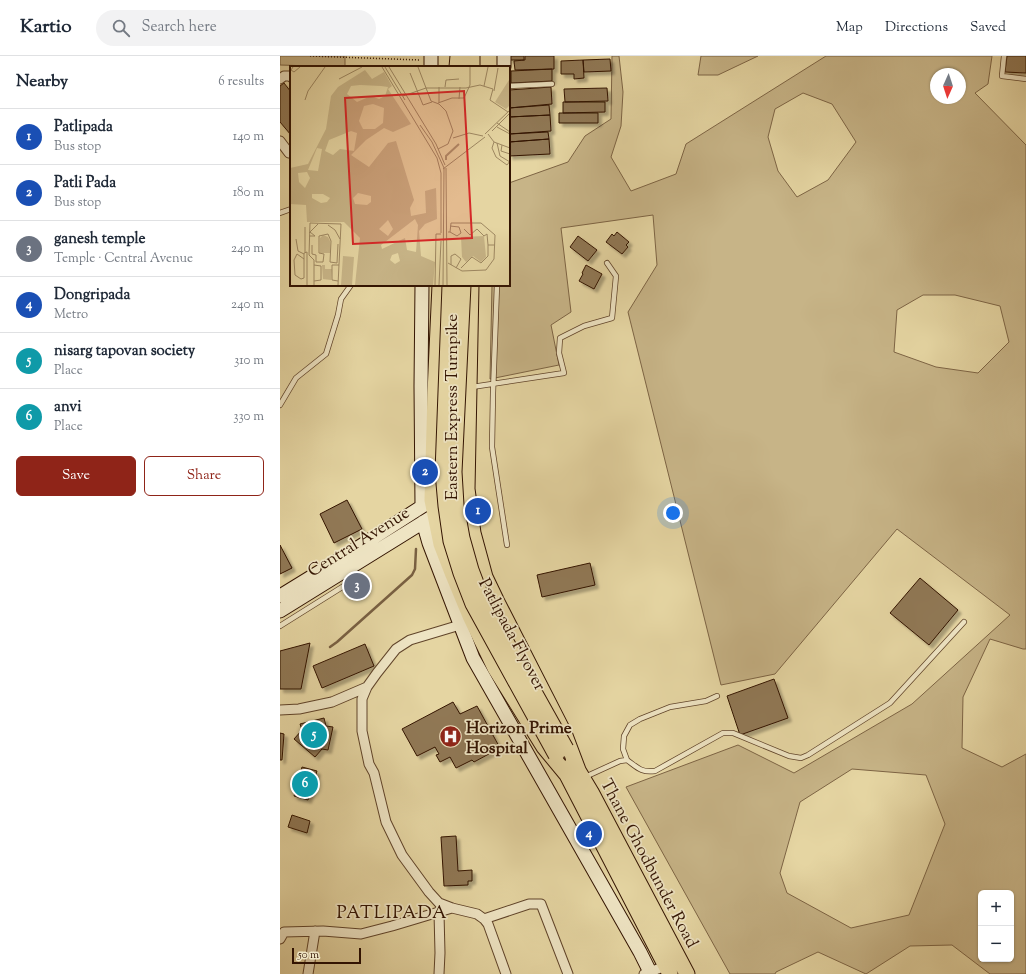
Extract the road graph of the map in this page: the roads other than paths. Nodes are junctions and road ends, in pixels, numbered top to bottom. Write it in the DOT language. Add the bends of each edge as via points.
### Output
graph roads {
  1 [pos="458,56"];
  2 [pos="1004,56"];
  3 [pos="457,66"];
  4 [pos="290,77"];
  5 [pos="280,79"];
  6 [pos="1026,79"];
  7 [pos="552,84"];
  8 [pos="510,86"];
  9 [pos="280,142"];
  10 [pos="287,153"];
  11 [pos="290,209"];
  12 [pos="280,214"];
  13 [pos="608,263"];
  14 [pos="350,286"];
  15 [pos="422,286"];
  16 [pos="440,286"];
  17 [pos="450,286"];
  18 [pos="463,286"];
  19 [pos="471,286"];
  20 [pos="497,286"];
  21 [pos="493,383"];
  22 [pos="468,387"];
  23 [pos="280,405"];
  24 [pos="467,495"];
  25 [pos="427,503"];
  26 [pos="429,519"];
  27 [pos="507,545"];
  28 [pos="355,580"];
  29 [pos="280,596"];
  30 [pos="280,611"];
  31 [pos="964,622"];
  32 [pos="460,625"];
  33 [pos="280,626"];
  34 [pos="367,687"];
  35 [pos="717,696"];
  36 [pos="280,710"];
  37 [pos="561,752"];
  38 [pos="627,760"];
  39 [pos="576,775"];
  40 [pos="452,908"];
  41 [pos="439,913"];
  42 [pos="484,919"];
  43 [pos="315,931"];
  44 [pos="280,939"];
  45 [pos="668,970"];
  46 [pos="648,973"];
  47 [pos="308,974"];
  48 [pos="439,974"];
  49 [pos="506,974"];
  50 [pos="568,974"];
  51 [pos="687,974"];
  1 -- 3 [label="main road"];
  2 -- 6 [label="lane" via="1002,76"];
  4 -- 5 [label="street" via="284,76"];
  7 -- 8 [label="lane"];
  9 -- 10 [label="street"];
  11 -- 12 [label="lane"];
  13 -- 21 [label="lane" via="616,276 612,318 584,326 560,338 559,353 564,373"];
  14 -- 23 [label="lane" via="341,299 326,354 296,378"];
  15 -- 25 [label="street" via="421,386"];
  16 -- 25 [label="main road, Eastern Express Turnpike"];
  17 -- 37 [label="main road, Patlipada Flyover, bridge" via="443,472 451,541 473,604"];
  18 -- 37 [label="main road, Patlipada Flyover, bridge" via="454,472 462,538 482,599"];
  19 -- 22 [label="main road, Eastern Express Turnpike"];
  20 -- 21 [label="lane"];
  21 -- 22 [label="lane"];
  21 -- 27 [label="lane" via="492,447"];
  22 -- 24 [label="main road, Eastern Express Turnpike"];
  24 -- 25 [label="street, Central Avenue"];
  24 -- 26 [label="street, Central Avenue"];
  24 -- 39 [label="main road, Eastern Express Turnpike" via="473,533 485,577 564,732"];
  25 -- 26 [label="main road, Eastern Express Turnpike"];
  25 -- 29 [label="street, Central Avenue"];
  26 -- 30 [label="street, Central Avenue"];
  26 -- 32 [label="street" via="429,543"];
  26 -- 39 [label="main road, Eastern Express Turnpike" via="470,616 496,668 544,747"];
  28 -- 33 [label="lane"];
  31 -- 38 [label="lane" via="890,703 804,757 789,756 733,733 723,733 655,771 641,770"];
  32 -- 34 [label="street" via="410,640 396,649"];
  32 -- 46 [label="street" via="473,658 640,952"];
  34 -- 36 [label="street" via="332,702 299,710"];
  34 -- 40 [label="street" via="362,699 362,731 386,822 402,855 429,892 439,903"];
  35 -- 38 [label="lane" via="706,701 670,707 640,718 630,725 624,736 623,749"];
  37 -- 39 [label="main road, Patlipada Flyover"];
  38 -- 39 [label="lane"];
  39 -- 45 [label="main road, Thane Ghodbunder Road"];
  39 -- 51 [label="main road, Thane Ghodbunder Road"];
  40 -- 41 [label="street"];
  40 -- 42 [label="street" via="477,914"];
  41 -- 43 [label="street" via="361,934"];
  41 -- 48 [label="street"];
  42 -- 49 [label="street"];
  42 -- 50 [label="street" via="529,904 541,904"];
  43 -- 44 [label="street" via="284,932"];
  43 -- 47 [label="street"];
  45 -- 46 [label="street"];
}
